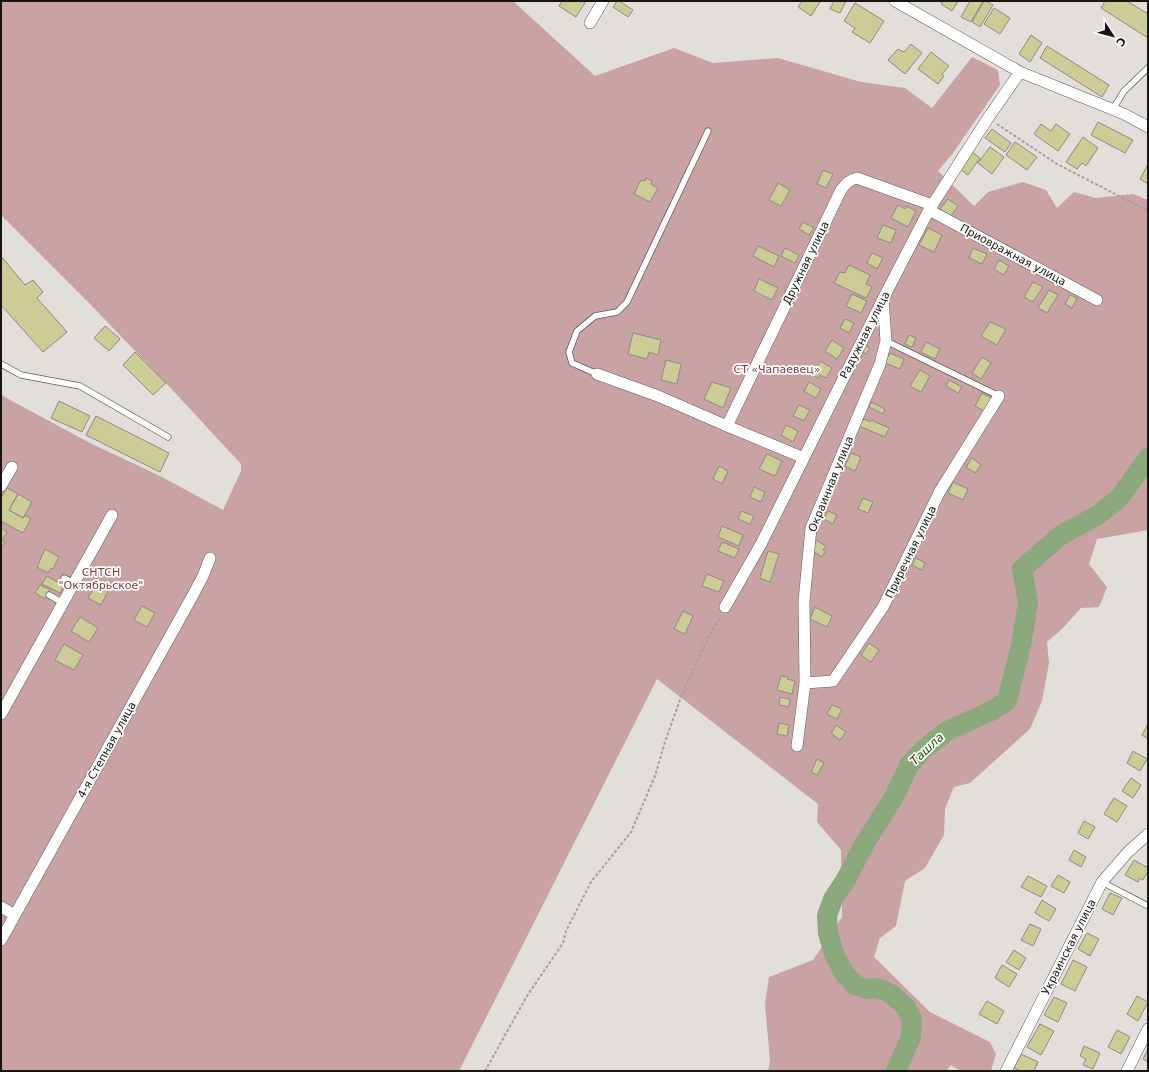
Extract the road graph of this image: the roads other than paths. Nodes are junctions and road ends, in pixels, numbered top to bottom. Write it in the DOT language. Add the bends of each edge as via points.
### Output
graph roads {
  1 [pos="603,1"];
  2 [pos="895,1"];
  3 [pos="590,23"];
  4 [pos="1148,68"];
  5 [pos="1020,72"];
  6 [pos="1113,109"];
  7 [pos="1148,127"];
  8 [pos="708,131"];
  9 [pos="931,208"];
  10 [pos="883,299"];
  11 [pos="1097,300"];
  12 [pos="886,341"];
  13 [pos="1,364"];
  14 [pos="597,374"];
  15 [pos="999,396"];
  16 [pos="727,426"];
  17 [pos="168,437"];
  18 [pos="804,458"];
  19 [pos="12,467"];
  20 [pos="1,486"];
  21 [pos="112,514"];
  22 [pos="210,558"];
  23 [pos="49,596"];
  24 [pos="63,603"];
  25 [pos="725,607"];
  26 [pos="805,682"];
  27 [pos="1,714"];
  28 [pos="798,746"];
  29 [pos="1148,834"];
  30 [pos="1102,882"];
  31 [pos="1148,906"];
  32 [pos="1,907"];
  33 [pos="15,915"];
  34 [pos="1,940"];
  35 [pos="1148,1029"];
  36 [pos="1006,1071"];
  37 [pos="1127,1071"];
  1 -- 3 [label="street"];
  2 -- 5 [label="street"];
  4 -- 6 [label="lane" via="1124,91"];
  5 -- 6 [label="street"];
  5 -- 9 [label="street, Радужная улица"];
  6 -- 7 [label="street"];
  8 -- 14 [label="lane" via="627,302 617,312 595,316 578,330 569,352 572,363"];
  9 -- 10 [label="street, Радужная улица"];
  9 -- 11 [label="street, Приовражная улица"];
  9 -- 16 [label="street, Дружная улица" via="857,178 846,183"];
  10 -- 12 [label="street, Окраинная улица"];
  10 -- 18 [label="street, Радужная улица"];
  12 -- 15 [label="lane"];
  12 -- 26 [label="street, Окраинная улица" via="880,364 810,528 804,602"];
  13 -- 17 [label="lane" via="21,375 80,386"];
  14 -- 16 [label="street" via="658,396"];
  15 -- 26 [label="street, Приречная улица" via="940,491 883,607 833,681"];
  16 -- 18 [label="street"];
  18 -- 25 [label="street, Радужная улица" via="761,544"];
  19 -- 20 [label="street"];
  21 -- 24 [label="street" via="69,581"];
  22 -- 33 [label="street, 4-я Степная улица" via="193,595"];
  23 -- 24 [label="lane"];
  24 -- 27 [label="street"];
  26 -- 28 [label="street, Окраинная улица"];
  29 -- 30 [label="street, Украинская улица"];
  30 -- 31 [label="lane"];
  30 -- 36 [label="street, Украинская улица"];
  32 -- 33 [label="street"];
  33 -- 34 [label="street, 4-я Степная улица"];
  35 -- 37 [label="street"];
}
